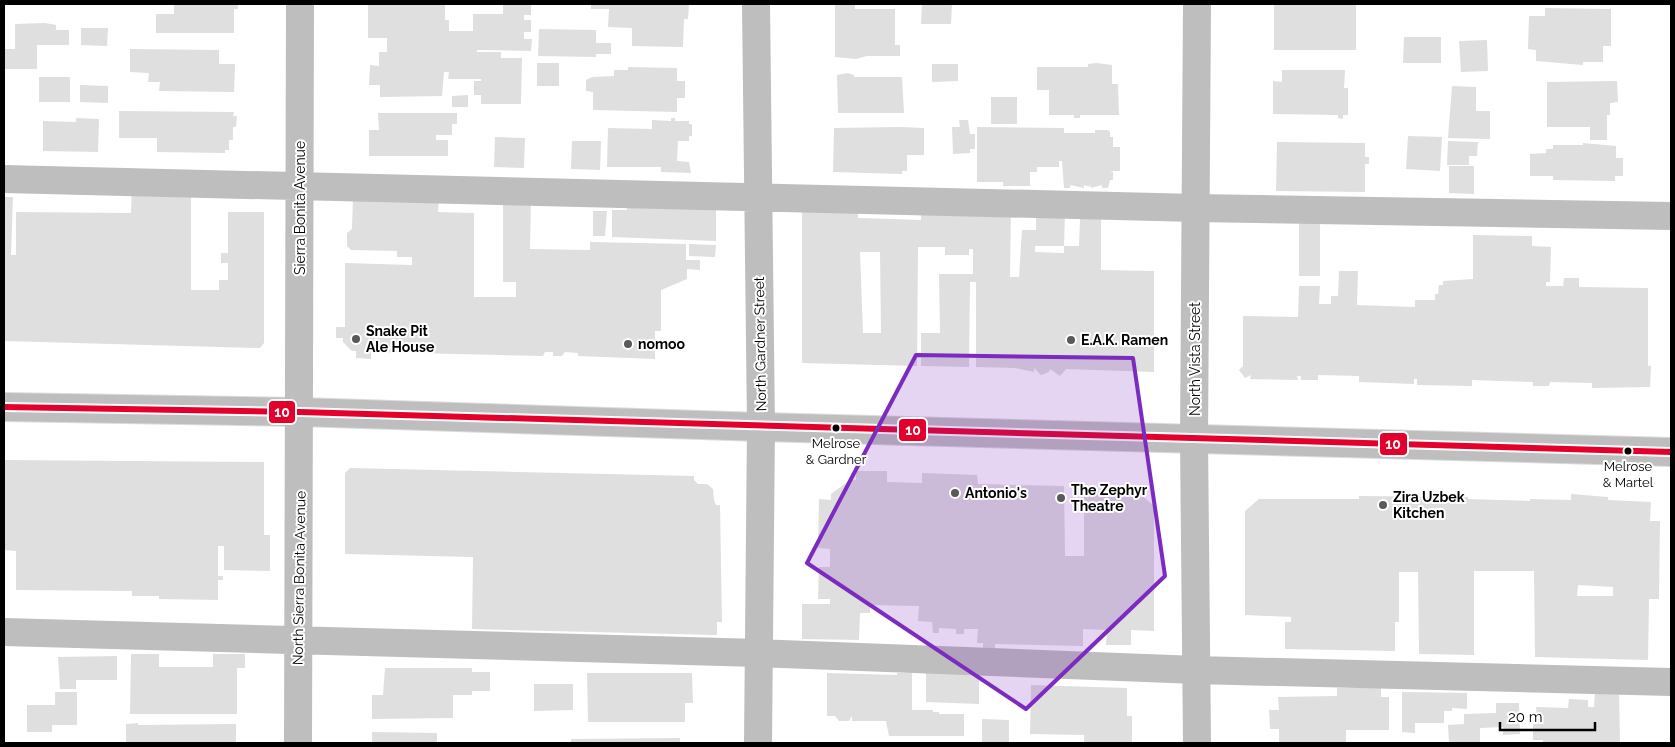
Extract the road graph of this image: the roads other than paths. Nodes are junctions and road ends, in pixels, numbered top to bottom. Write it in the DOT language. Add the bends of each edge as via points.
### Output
graph roads {
  1 [pos="300,4"];
  2 [pos="756,4"];
  3 [pos="1197,4"];
  4 [pos="4,179"];
  5 [pos="300,185"];
  6 [pos="758,195"];
  7 [pos="1196,208"];
  8 [pos="1671,216"];
  9 [pos="4,407"];
  10 [pos="300,412"];
  11 [pos="761,427"];
  12 [pos="1194,439"];
  13 [pos="1671,452"];
  14 [pos="4,632"];
  15 [pos="298,641"];
  16 [pos="758,653"];
  17 [pos="1197,670"];
  18 [pos="1671,682"];
  19 [pos="298,743"];
  20 [pos="758,743"];
  21 [pos="1197,743"];
  1 -- 5 [label="street, Sierra Bonita Avenue"];
  2 -- 6 [label="street, North Gardner Street"];
  3 -- 7 [label="street, North Vista Street"];
  4 -- 5 [label="street"];
  5 -- 6 [label="street"];
  5 -- 10 [label="street, Sierra Bonita Avenue"];
  6 -- 7 [label="street"];
  6 -- 11 [label="street, North Gardner Street"];
  7 -- 8 [label="street"];
  7 -- 12 [label="street, North Vista Street"];
  9 -- 10 [label="street"];
  10 -- 11 [label="street"];
  10 -- 15 [label="street, North Sierra Bonita Avenue"];
  11 -- 12 [label="street"];
  11 -- 16 [label="street, North Gardner Street"];
  12 -- 13 [label="street"];
  12 -- 17 [label="street, North Vista Street"];
  14 -- 15 [label="street"];
  15 -- 16 [label="street"];
  15 -- 19 [label="street, North Sierra Bonita Avenue"];
  16 -- 17 [label="street"];
  16 -- 20 [label="street, North Gardner Street"];
  17 -- 18 [label="street"];
  17 -- 21 [label="street, North Vista Street"];
}
